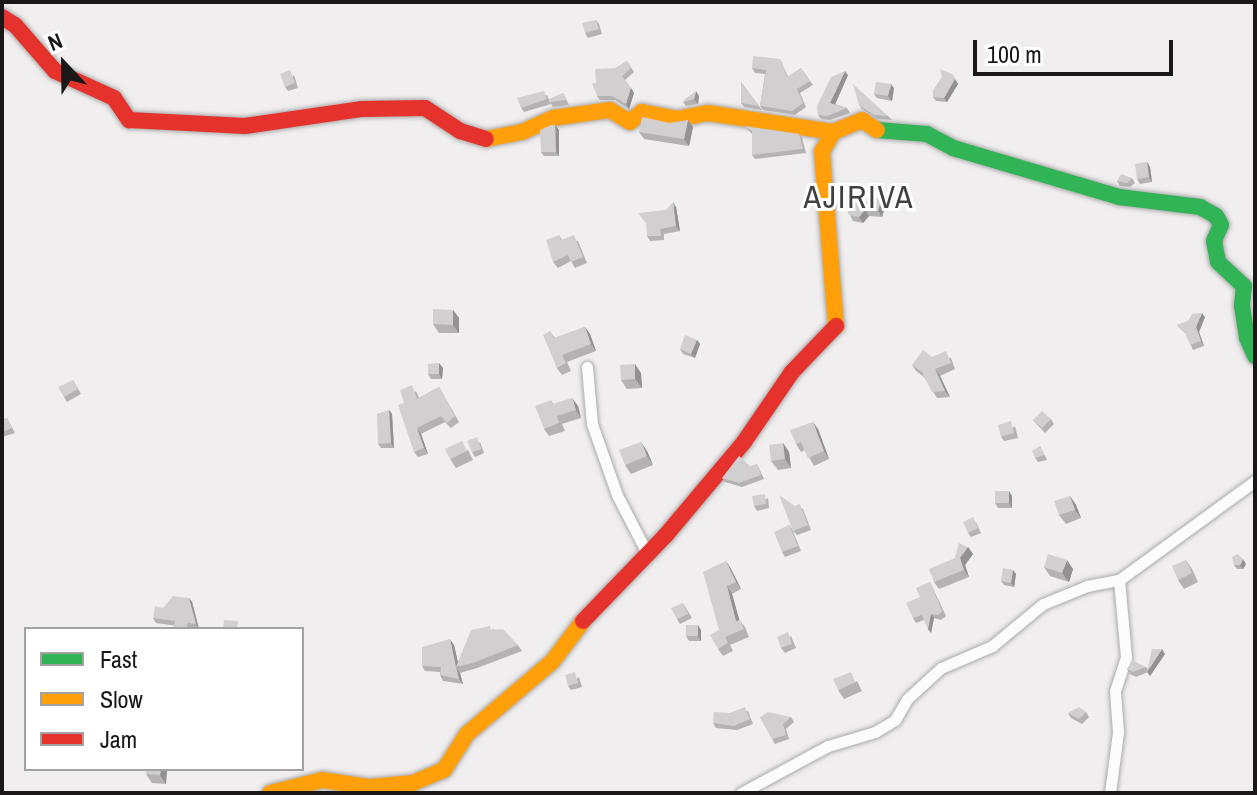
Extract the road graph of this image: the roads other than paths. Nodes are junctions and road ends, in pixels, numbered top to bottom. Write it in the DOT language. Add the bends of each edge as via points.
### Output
graph roads {
  1 [pos="2,17"];
  2 [pos="833,132"];
  3 [pos="1255,356"];
  4 [pos="587,367"];
  5 [pos="1255,481"];
  6 [pos="647,553"];
  7 [pos="1119,580"];
  8 [pos="344,788"];
  9 [pos="270,793"];
  10 [pos="741,793"];
  11 [pos="1110,793"];
  1 -- 2 [label="street" via="55,71 114,98 129,120 245,126 361,109 425,108 460,131 485,139 522,132 553,118 610,110 630,122 642,112 677,119 708,113"];
  2 -- 3 [label="street" via="862,120 873,130 927,134 953,148 1119,197 1200,207 1221,225 1213,252 1218,262 1244,286 1247,338"];
  2 -- 6 [label="street" via="822,152 837,325 792,372 744,442"];
  4 -- 6 [label="street" via="592,424 617,495"];
  5 -- 7 [label="street"];
  6 -- 8 [label="street" via="584,619 552,662 467,734 444,770 413,783"];
  7 -- 10 [label="street" via="1043,604 992,646 941,668 907,699 895,720 828,746"];
  7 -- 11 [label="street" via="1126,657 1115,691 1118,732"];
  8 -- 9 [label="street" via="322,780"];
}
